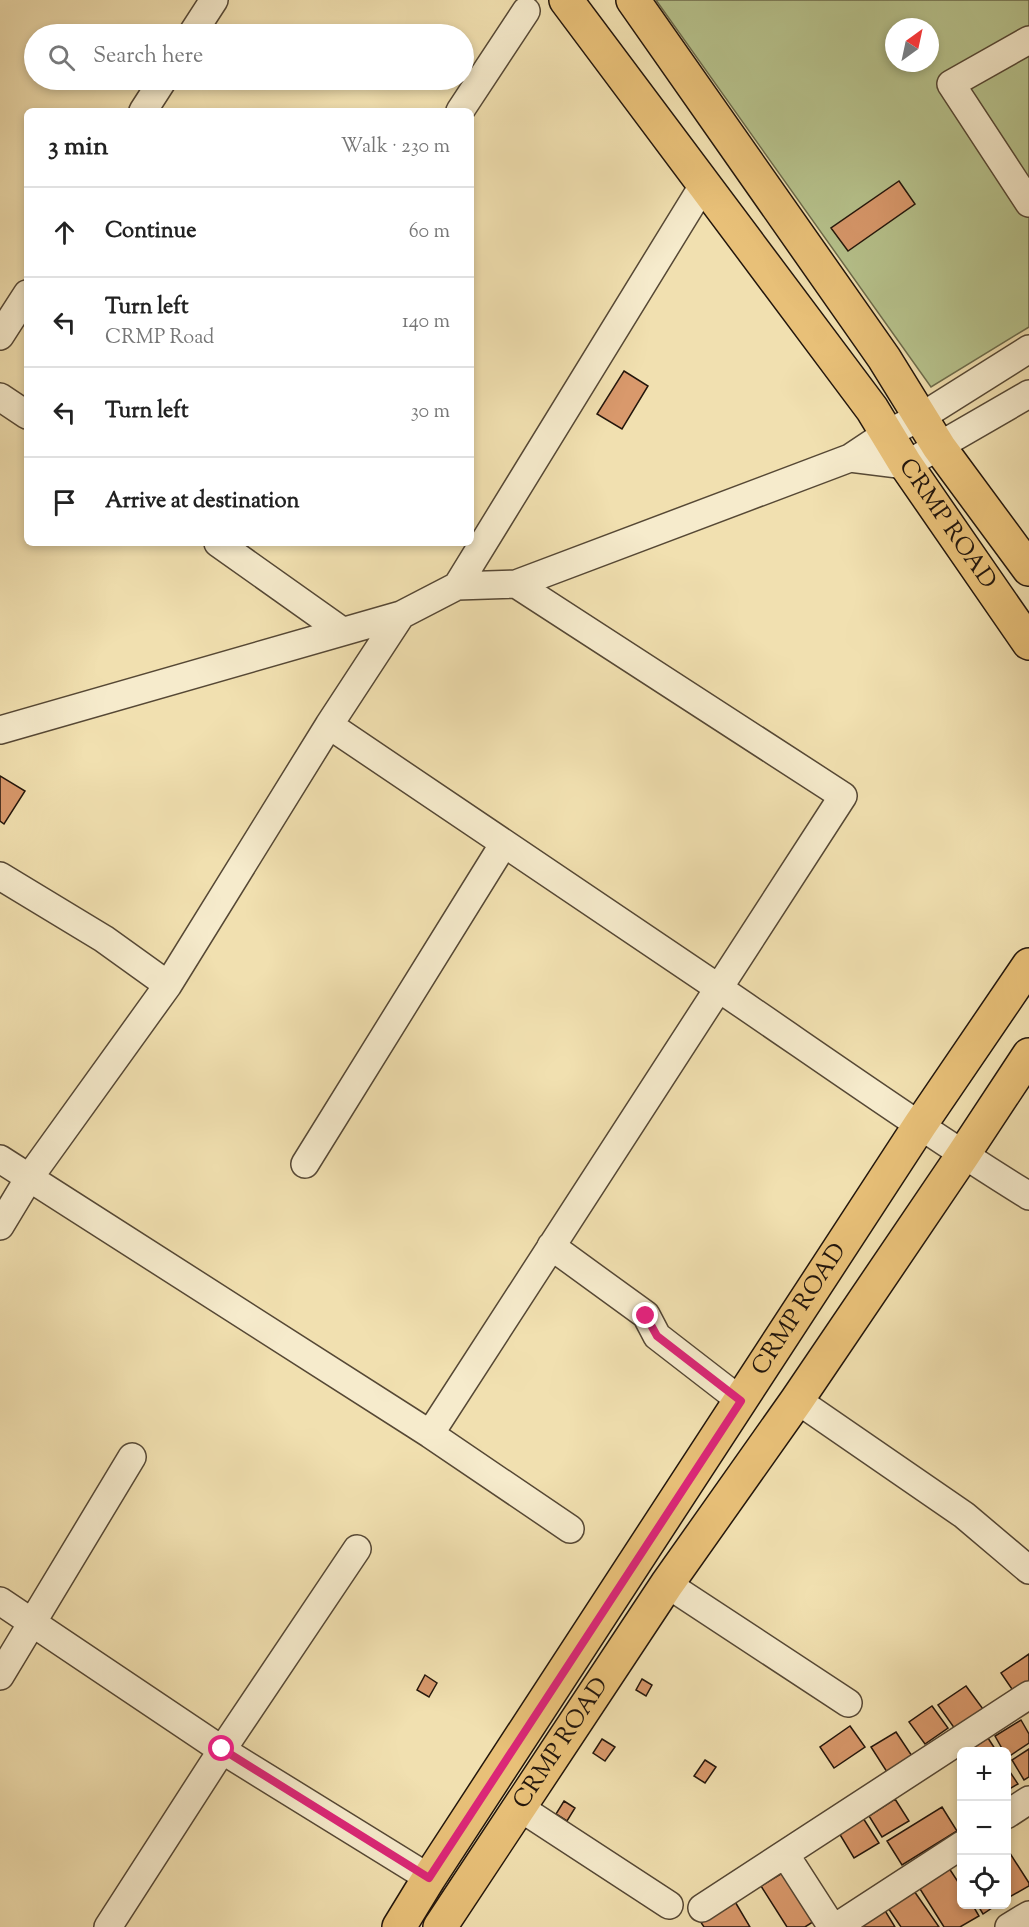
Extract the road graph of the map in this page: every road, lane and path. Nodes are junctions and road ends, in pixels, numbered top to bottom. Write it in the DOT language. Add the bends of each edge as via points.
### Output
graph roads {
  1 [pos="214,0"];
  2 [pos="566,0"];
  3 [pos="633,0"];
  4 [pos="526,11"];
  5 [pos="198,24"];
  6 [pos="1029,40"];
  7 [pos="157,90"];
  8 [pos="474,90"];
  9 [pos="474,90"];
  10 [pos="145,108"];
  11 [pos="462,108"];
  12 [pos="704,184"];
  13 [pos="1029,204"];
  14 [pos="24,299"];
  15 [pos="0,336"];
  16 [pos="1029,349"];
  17 [pos="1029,394"];
  18 [pos="0,397"];
  19 [pos="24,413"];
  20 [pos="921,417"];
  21 [pos="886,434"];
  22 [pos="939,447"];
  23 [pos="850,458"];
  24 [pos="906,465"];
  25 [pos="222,546"];
  26 [pos="1029,569"];
  27 [pos="516,584"];
  28 [pos="456,586"];
  29 [pos="401,615"];
  30 [pos="342,631"];
  31 [pos="1029,643"];
  32 [pos="329,725"];
  33 [pos="0,730"];
  34 [pos="503,845"];
  35 [pos="0,876"];
  36 [pos="1029,965"];
  37 [pos="168,985"];
  38 [pos="718,988"];
  39 [pos="1027,1063"];
  40 [pos="920,1125"];
  41 [pos="963,1155"];
  42 [pos="0,1159"];
  43 [pos="304,1164"];
  44 [pos="29,1178"];
  45 [pos="1029,1196"];
  46 [pos="0,1227"];
  47 [pos="551,1246"];
  48 [pos="797,1400"];
  49 [pos="741,1401"];
  50 [pos="430,1434"];
  51 [pos="132,1457"];
  52 [pos="570,1529"];
  53 [pos="357,1549"];
  54 [pos="1029,1570"];
  55 [pos="668,1584"];
  56 [pos="0,1601"];
  57 [pos="32,1623"];
  58 [pos="0,1676"];
  59 [pos="1029,1695"];
  60 [pos="848,1703"];
  61 [pos="222,1749"];
  62 [pos="1029,1800"];
  63 [pos="519,1807"];
  64 [pos="1011,1812"];
  65 [pos="957,1848"];
  66 [pos="785,1854"];
  67 [pos="429,1878"];
  68 [pos="669,1905"];
  69 [pos="702,1908"];
  70 [pos="1029,1915"];
  71 [pos="443,1926"];
  72 [pos="108,1927"];
  73 [pos="399,1927"];
  74 [pos="834,1927"];
  75 [pos="1009,1927"];
  1 -- 5 [label="street"];
  2 -- 12 [label="main road, CRMP ROAD"];
  3 -- 20 [label="main road, CRMP ROAD" via="884,358"];
  4 -- 9 [label="street"];
  6 -- 13 [label="street" via="951,84"];
  7 -- 10 [label="street"];
  8 -- 11 [label="street"];
  12 -- 21 [label="main road, CRMP ROAD" via="872,409"];
  12 -- 28 [label="street"];
  14 -- 15 [label="street"];
  16 -- 20 [label="street"];
  17 -- 22 [label="street"];
  18 -- 19 [label="street"];
  20 -- 21 [label="street"];
  20 -- 22 [label="main road, CRMP ROAD"];
  21 -- 23 [label="street"];
  21 -- 24 [label="main road, CRMP ROAD"];
  22 -- 24 [label="street"];
  22 -- 26 [label="main road, CRMP ROAD"];
  23 -- 24 [label="street"];
  23 -- 27 [label="street"];
  24 -- 31 [label="main road, CRMP ROAD"];
  25 -- 30 [label="street"];
  27 -- 28 [label="street"];
  27 -- 38 [label="street" via="843,796"];
  28 -- 29 [label="street"];
  29 -- 30 [label="street"];
  29 -- 32 [label="street"];
  30 -- 33 [label="street"];
  32 -- 34 [label="street"];
  32 -- 37 [label="street"];
  34 -- 38 [label="street"];
  34 -- 43 [label="street"];
  35 -- 37 [label="street" via="104,939"];
  36 -- 40 [label="main road, CRMP ROAD"];
  37 -- 44 [label="street"];
  38 -- 40 [label="street"];
  38 -- 47 [label="street"];
  39 -- 41 [label="main road, CRMP ROAD"];
  40 -- 41 [label="street"];
  40 -- 49 [label="main road, CRMP ROAD"];
  41 -- 45 [label="street"];
  41 -- 48 [label="main road, CRMP ROAD"];
  42 -- 44 [label="street"];
  44 -- 46 [label="street"];
  44 -- 50 [label="street"];
  47 -- 49 [label="street" via="646,1316 657,1336"];
  47 -- 50 [label="street"];
  48 -- 54 [label="street" via="964,1515"];
  48 -- 55 [label="main road, CRMP ROAD"];
  49 -- 67 [label="main road, CRMP ROAD"];
  50 -- 52 [label="street"];
  51 -- 57 [label="street"];
  53 -- 61 [label="street"];
  55 -- 60 [label="street"];
  55 -- 63 [label="main road, CRMP ROAD"];
  56 -- 57 [label="street"];
  57 -- 58 [label="street"];
  57 -- 61 [label="street"];
  59 -- 66 [label="street"];
  61 -- 67 [label="street"];
  61 -- 72 [label="street"];
  62 -- 64 [label="street"];
  63 -- 68 [label="street"];
  63 -- 71 [label="main road, CRMP ROAD"];
  65 -- 74 [label="street"];
  66 -- 69 [label="street"];
  66 -- 74 [label="street"];
  67 -- 73 [label="main road, CRMP ROAD"];
  70 -- 75 [label="street"];
}
